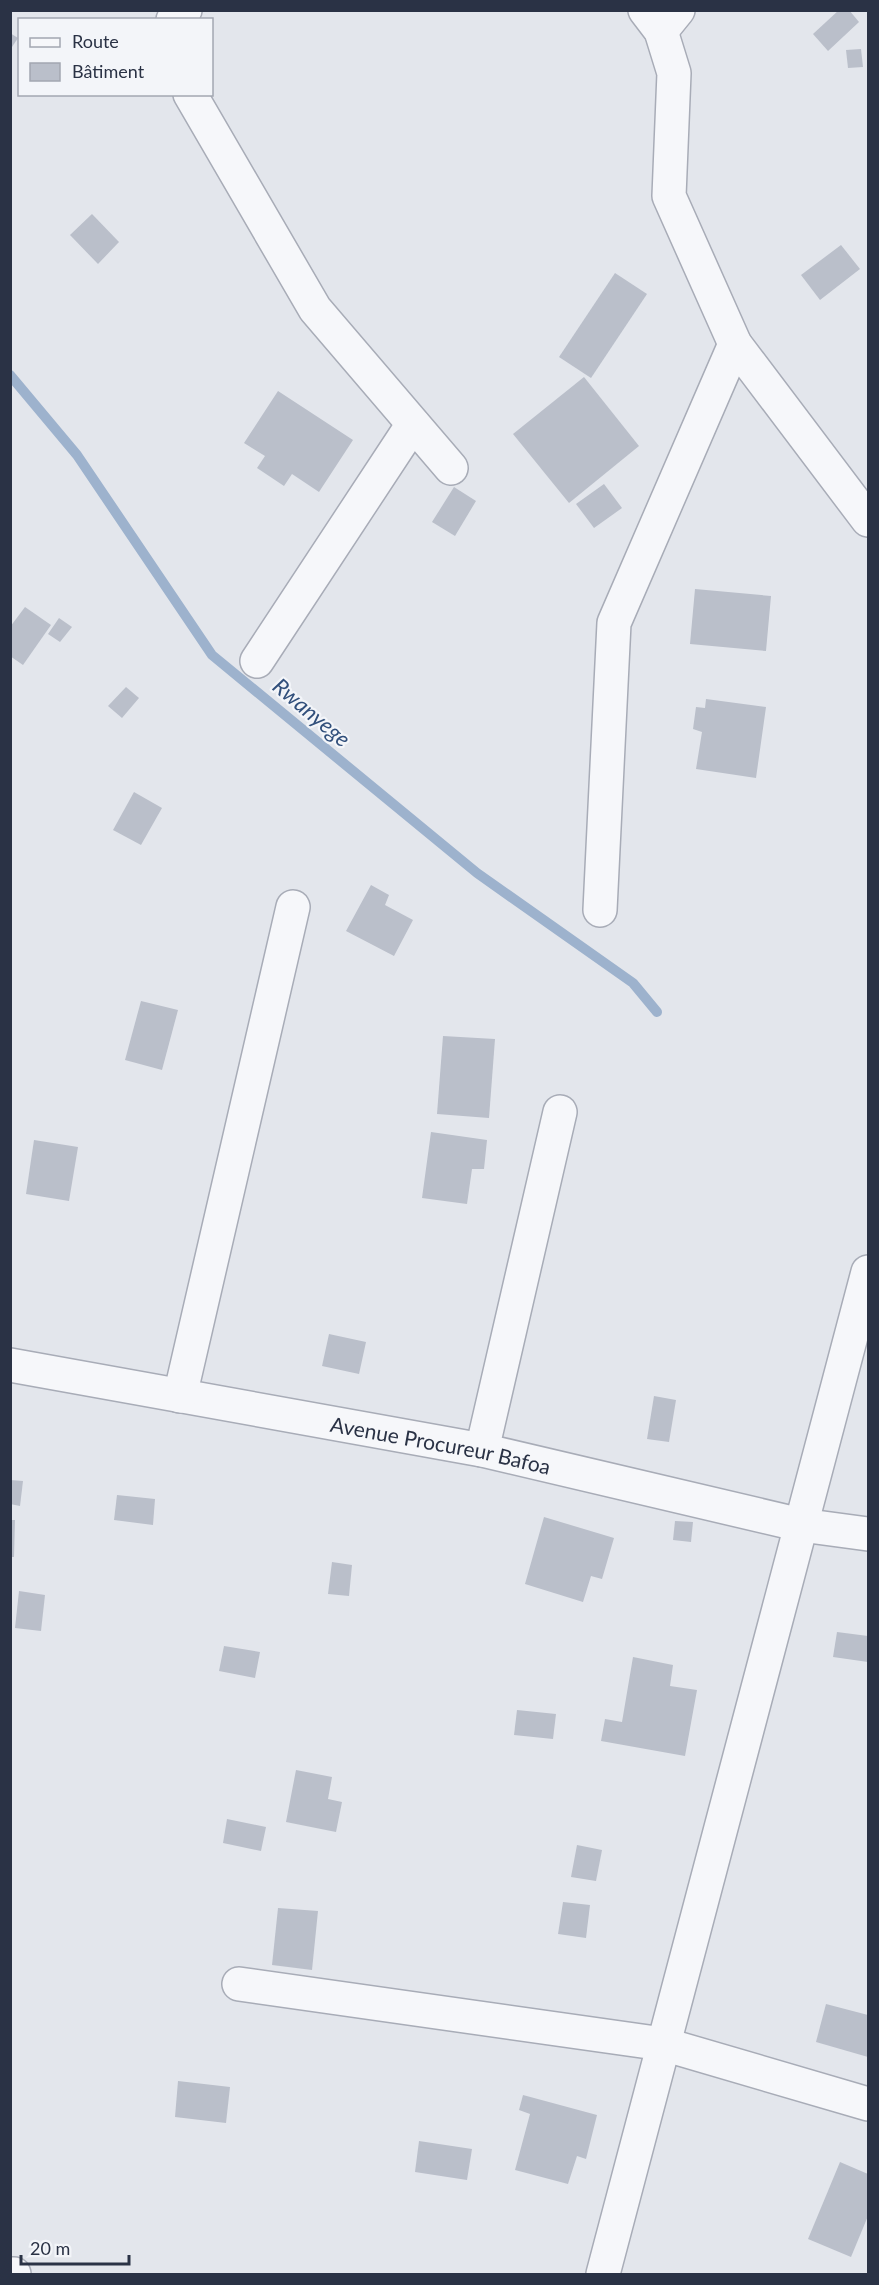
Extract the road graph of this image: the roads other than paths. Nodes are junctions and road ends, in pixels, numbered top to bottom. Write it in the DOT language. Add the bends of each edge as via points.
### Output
graph roads {
  1 [pos="662,17"];
  2 [pos="191,96"];
  3 [pos="735,344"];
  4 [pos="413,424"];
  5 [pos="451,468"];
  6 [pos="868,520"];
  7 [pos="257,661"];
  8 [pos="293,907"];
  9 [pos="600,910"];
  10 [pos="560,1113"];
  11 [pos="868,1272"];
  12 [pos="10,1365"];
  13 [pos="180,1396"];
  14 [pos="482,1450"];
  15 [pos="801,1525"];
  16 [pos="868,1534"];
  17 [pos="239,1984"];
  18 [pos="663,2044"];
  19 [pos="868,2104"];
  20 [pos="603,2274"];
  1 -- 3 [label="street" via="674,73 669,196"];
  2 -- 4 [label="street" via="315,309"];
  3 -- 6 [label="street"];
  3 -- 9 [label="street" via="615,623"];
  4 -- 5 [label="street"];
  4 -- 7 [label="street"];
  8 -- 13 [label="street"];
  10 -- 14 [label="street"];
  11 -- 15 [label="street"];
  12 -- 13 [label="street, Avenue Procureur Bafoa"];
  13 -- 14 [label="street, Avenue Procureur Bafoa"];
  14 -- 15 [label="street, Avenue Procureur Bafoa"];
  15 -- 16 [label="street, Avenue Procureur Bafoa"];
  15 -- 18 [label="street"];
  17 -- 18 [label="street"];
  18 -- 19 [label="street"];
  18 -- 20 [label="street"];
}
